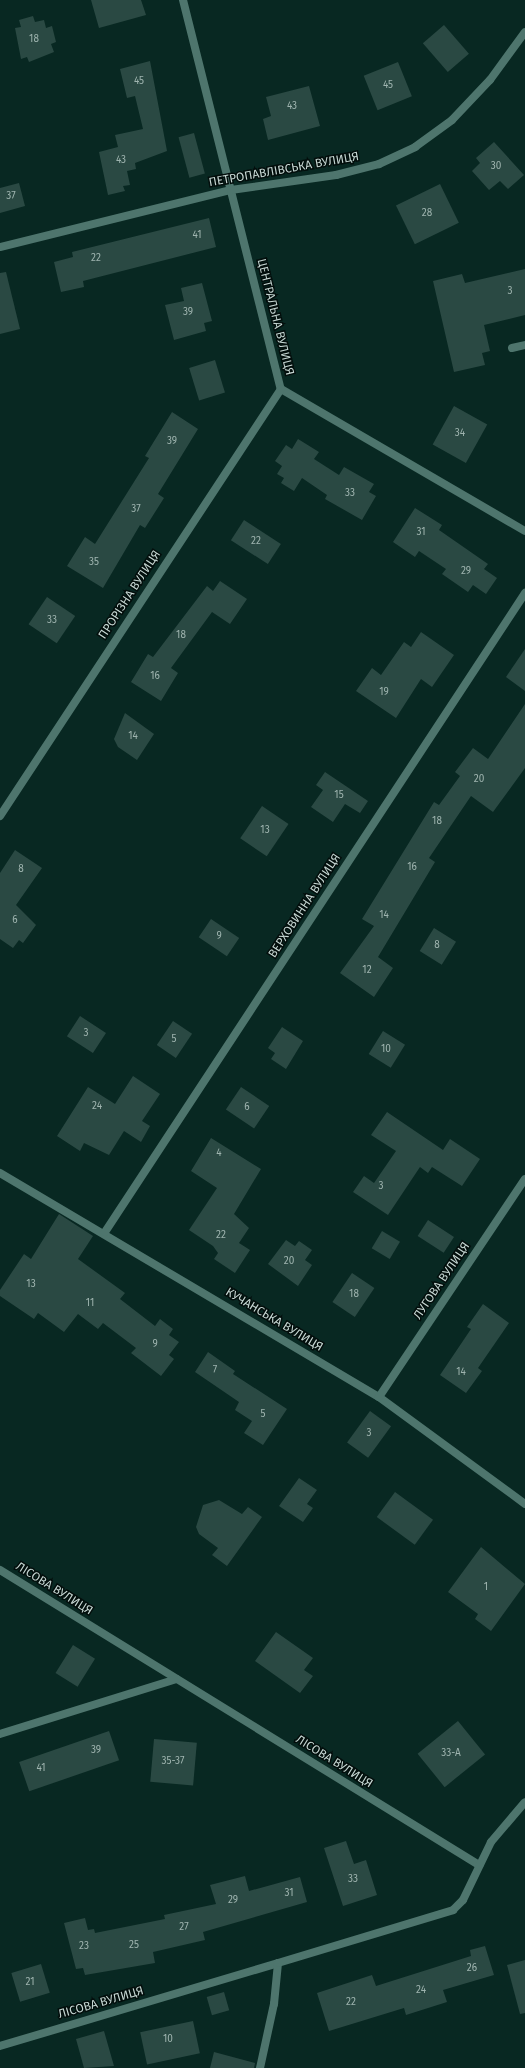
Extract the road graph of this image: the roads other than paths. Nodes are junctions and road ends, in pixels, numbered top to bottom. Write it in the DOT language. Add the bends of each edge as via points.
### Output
graph roads {
  1 [pos="183,0"];
  2 [pos="525,32"];
  3 [pos="231,190"];
  4 [pos="0,247"];
  5 [pos="525,345"];
  6 [pos="512,348"];
  7 [pos="281,388"];
  8 [pos="525,531"];
  9 [pos="525,593"];
  10 [pos="0,816"];
  11 [pos="0,1173"];
  12 [pos="525,1179"];
  13 [pos="106,1232"];
  14 [pos="379,1397"];
  15 [pos="525,1504"];
  16 [pos="0,1570"];
  17 [pos="176,1679"];
  18 [pos="0,1734"];
  19 [pos="525,1802"];
  20 [pos="479,1865"];
  21 [pos="278,1963"];
  22 [pos="0,2046"];
  23 [pos="260,2068"];
  1 -- 3 [label="street, ЦЕНТРАЛЬНА ВУЛИЦЯ"];
  2 -- 3 [label="street, ПЕТРОПАВЛІВСЬКА ВУЛИЦЯ" via="490,80 452,120 415,147 380,164 336,175"];
  3 -- 4 [label="street, ПЕТРОПАВЛІВСЬКА ВУЛИЦЯ"];
  3 -- 7 [label="street, ЦЕНТРАЛЬНА ВУЛИЦЯ"];
  5 -- 6 [label="street"];
  7 -- 8 [label="street, ЦЕНТРАЛЬНА ВУЛИЦЯ"];
  7 -- 10 [label="street, ПРОРІЗНА ВУЛИЦЯ"];
  9 -- 13 [label="street, ВЕРХОВИННА ВУЛИЦЯ"];
  11 -- 13 [label="street, КУЧАНСЬКА ВУЛИЦЯ"];
  12 -- 14 [label="street, ЛУГОВА ВУЛИЦЯ"];
  13 -- 14 [label="street, КУЧАНСЬКА ВУЛИЦЯ"];
  14 -- 15 [label="street, КУЧАНСЬКА ВУЛИЦЯ"];
  16 -- 17 [label="street, ЛІСОВА ВУЛИЦЯ"];
  17 -- 18 [label="street"];
  17 -- 20 [label="street, ЛІСОВА ВУЛИЦЯ"];
  19 -- 20 [label="street, ЛІСОВА ВУЛИЦЯ" via="491,1842"];
  20 -- 21 [label="street, ЛІСОВА ВУЛИЦЯ" via="463,1900 453,1910"];
  21 -- 22 [label="street, ЛІСОВА ВУЛИЦЯ"];
  21 -- 23 [label="street" via="274,2004"];
}
